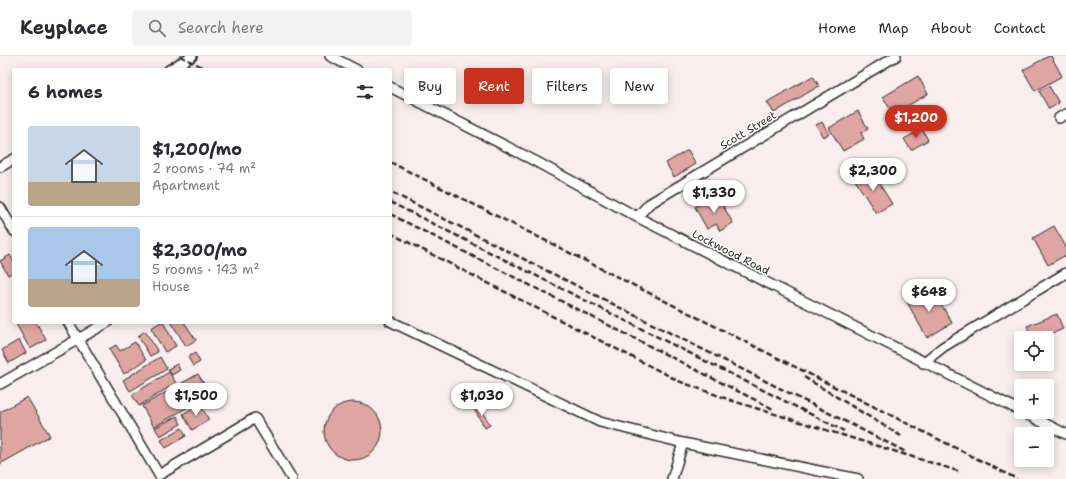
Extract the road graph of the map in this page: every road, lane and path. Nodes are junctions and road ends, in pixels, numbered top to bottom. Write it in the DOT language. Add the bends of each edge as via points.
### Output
graph roads {
  1 [pos="192,56"];
  2 [pos="330,56"];
  3 [pos="896,56"];
  4 [pos="172,68"];
  5 [pos="354,68"];
  6 [pos="392,88"];
  7 [pos="12,160"];
  8 [pos="0,167"];
  9 [pos="0,207"];
  10 [pos="637,217"];
  11 [pos="12,228"];
  12 [pos="1066,273"];
  13 [pos="392,322"];
  14 [pos="69,324"];
  15 [pos="104,324"];
  16 [pos="78,339"];
  17 [pos="923,363"];
  18 [pos="0,384"];
  19 [pos="1014,408"];
  20 [pos="1036,419"];
  21 [pos="1066,434"];
  22 [pos="684,443"];
  23 [pos="155,477"];
  24 [pos="292,479"];
  25 [pos="672,479"];
  26 [pos="858,479"];
  1 -- 4 [label="street"];
  2 -- 5 [label="street"];
  3 -- 10 [label="street, Scott Street" via="649,204"];
  6 -- 10 [label="street, Lockwood Road" via="535,161"];
  7 -- 8 [label="street"];
  9 -- 11 [label="street"];
  10 -- 17 [label="street, Lockwood Road"];
  12 -- 17 [label="street" via="944,347"];
  13 -- 22 [label="street" via="600,422"];
  14 -- 16 [label="street"];
  15 -- 16 [label="street"];
  16 -- 18 [label="street"];
  16 -- 23 [label="street"];
  17 -- 19 [label="street, Lockwood Road"];
  20 -- 21 [label="street, Lockwood Road"];
  22 -- 25 [label="street"];
  22 -- 26 [label="street"];
  23 -- 24 [label="street" via="256,418"];
}
